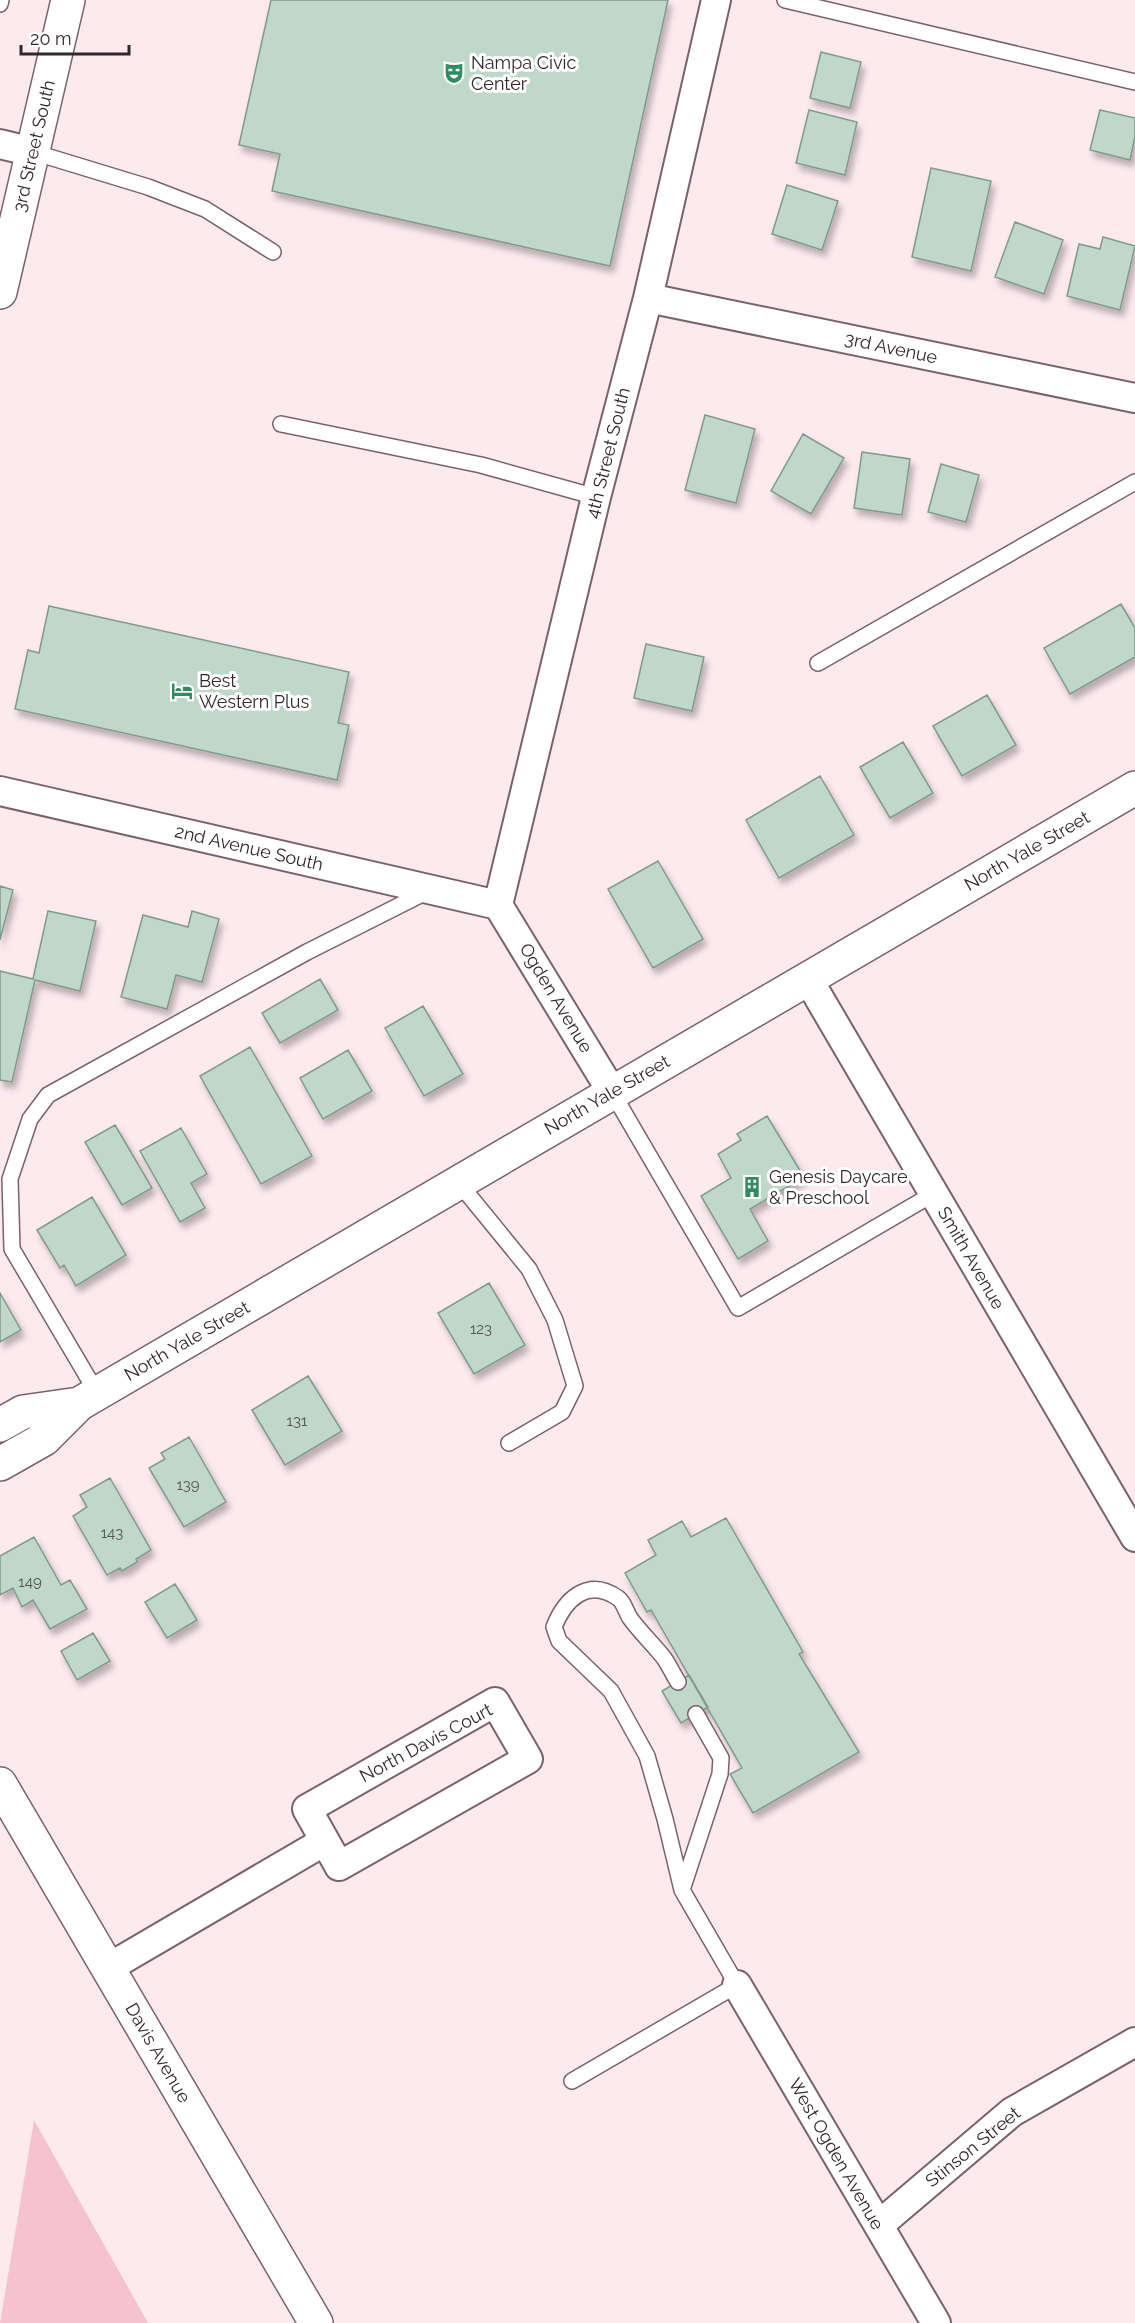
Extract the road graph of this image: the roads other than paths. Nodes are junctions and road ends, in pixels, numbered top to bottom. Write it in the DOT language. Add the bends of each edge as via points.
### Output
graph roads {
  1 [pos="68,0"];
  2 [pos="716,0"];
  3 [pos="785,0"];
  4 [pos="1135,82"];
  5 [pos="0,144"];
  6 [pos="33,152"];
  7 [pos="273,252"];
  8 [pos="0,292"];
  9 [pos="648,298"];
  10 [pos="1135,398"];
  11 [pos="281,424"];
  12 [pos="1135,482"];
  13 [pos="596,497"];
  14 [pos="818,663"];
  15 [pos="1135,788"];
  16 [pos="0,791"];
  17 [pos="430,890"];
  18 [pos="498,905"];
  19 [pos="808,979"];
  20 [pos="612,1092"];
  21 [pos="458,1182"];
  22 [pos="933,1194"];
  23 [pos="88,1399"];
  24 [pos="0,1425"];
  25 [pos="509,1443"];
  26 [pos="0,1464"];
  27 [pos="1135,1537"];
  28 [pos="678,1682"];
  29 [pos="696,1714"];
  30 [pos="1,1787"];
  31 [pos="325,1841"];
  32 [pos="682,1890"];
  33 [pos="108,1968"];
  34 [pos="737,1985"];
  35 [pos="1135,2042"];
  36 [pos="572,2081"];
  37 [pos="879,2226"];
  38 [pos="315,2323"];
  39 [pos="936,2323"];
  1 -- 6 [label="main road, 3rd Street South"];
  2 -- 9 [label="street, 4th Street South"];
  3 -- 4 [label="lane"];
  5 -- 6 [label="street"];
  6 -- 7 [label="lane" via="205,209"];
  6 -- 8 [label="main road, 3rd Street South"];
  9 -- 10 [label="street, 3rd Avenue"];
  9 -- 13 [label="street, 4th Street South"];
  11 -- 13 [label="lane" via="482,465"];
  12 -- 14 [label="lane"];
  13 -- 18 [label="street, 4th Street South"];
  15 -- 19 [label="main road, North Yale Street"];
  16 -- 17 [label="street, 2nd Avenue South"];
  17 -- 18 [label="street, 2nd Avenue South"];
  17 -- 23 [label="lane" via="307,952 48,1095 30,1119 10,1179 12,1250"];
  18 -- 20 [label="street, Ogden Avenue"];
  19 -- 20 [label="main road, North Yale Street"];
  19 -- 22 [label="street, Smith Avenue"];
  20 -- 21 [label="main road, North Yale Street"];
  20 -- 22 [label="lane" via="738,1308"];
  21 -- 23 [label="main road, North Yale Street"];
  21 -- 25 [label="lane" via="529,1269 555,1320 575,1386 562,1412"];
  22 -- 27 [label="street, Smith Avenue"];
  23 -- 24 [label="main road, North Yale Street" via="23,1412"];
  23 -- 26 [label="main road, North Yale Street" via="44,1439"];
  28 -- 32 [label="lane" via="620,1599 598,1589 583,1592 567,1601 559,1613 554,1627 560,1641 611,1692 647,1756"];
  29 -- 32 [label="lane" via="721,1758 720,1774"];
  30 -- 33 [label="main road, Davis Avenue"];
  31 -- 31 [label="street, North Davis Court" via="339,1866 528,1758 495,1702 307,1809"];
  31 -- 33 [label="street"];
  32 -- 34 [label="lane"];
  33 -- 38 [label="main road, Davis Avenue"];
  34 -- 36 [label="lane"];
  34 -- 37 [label="street, West Ogden Avenue"];
  35 -- 37 [label="street, Stinson Street" via="1012,2112"];
  37 -- 39 [label="street, West Ogden Avenue"];
}
